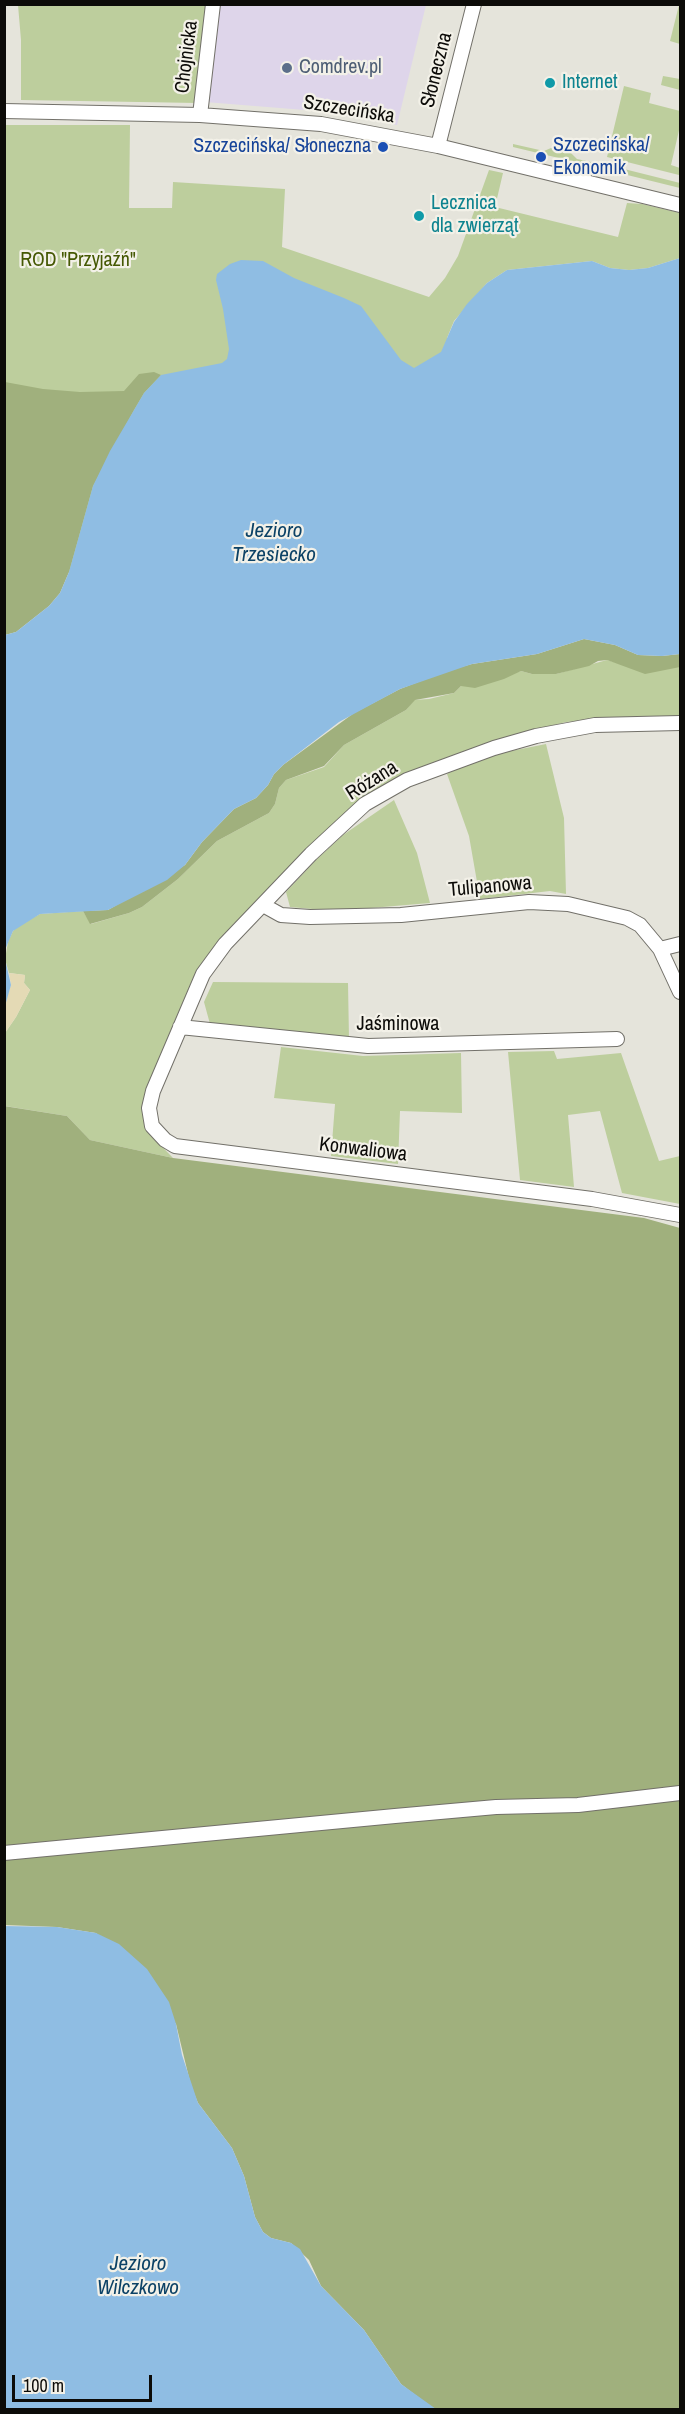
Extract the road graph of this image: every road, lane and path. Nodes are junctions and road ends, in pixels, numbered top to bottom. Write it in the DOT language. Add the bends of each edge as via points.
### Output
graph roads {
  1 [pos="213,4"];
  2 [pos="474,4"];
  3 [pos="4,111"];
  4 [pos="200,115"];
  5 [pos="438,146"];
  6 [pos="681,205"];
  7 [pos="681,723"];
  8 [pos="263,905"];
  9 [pos="681,944"];
  10 [pos="660,949"];
  11 [pos="681,992"];
  12 [pos="180,1027"];
  13 [pos="616,1039"];
  14 [pos="681,1215"];
  15 [pos="681,1793"];
  16 [pos="4,1853"];
  1 -- 4 [label="street, Chojnicka"];
  2 -- 5 [label="street, Słoneczna"];
  3 -- 4 [label="street, Szczecińska"];
  4 -- 5 [label="street, Szczecińska" via="300,122"];
  5 -- 6 [label="street, Szczecińska"];
  7 -- 8 [label="street, Różana" via="568,729 494,748 407,780 365,804"];
  8 -- 10 [label="street, Tulipanowa" via="281,915 310,917 401,915 550,902 627,918 640,925"];
  8 -- 12 [label="street, Różana" via="202,974"];
  9 -- 10 [label="street"];
  10 -- 11 [label="street, Tulipanowa"];
  12 -- 13 [label="street, Jaśminowa" via="368,1046"];
  12 -- 14 [label="street, Konwaliowa" via="149,1108 152,1126 175,1146 592,1199"];
  15 -- 16 [label="street"];
}
